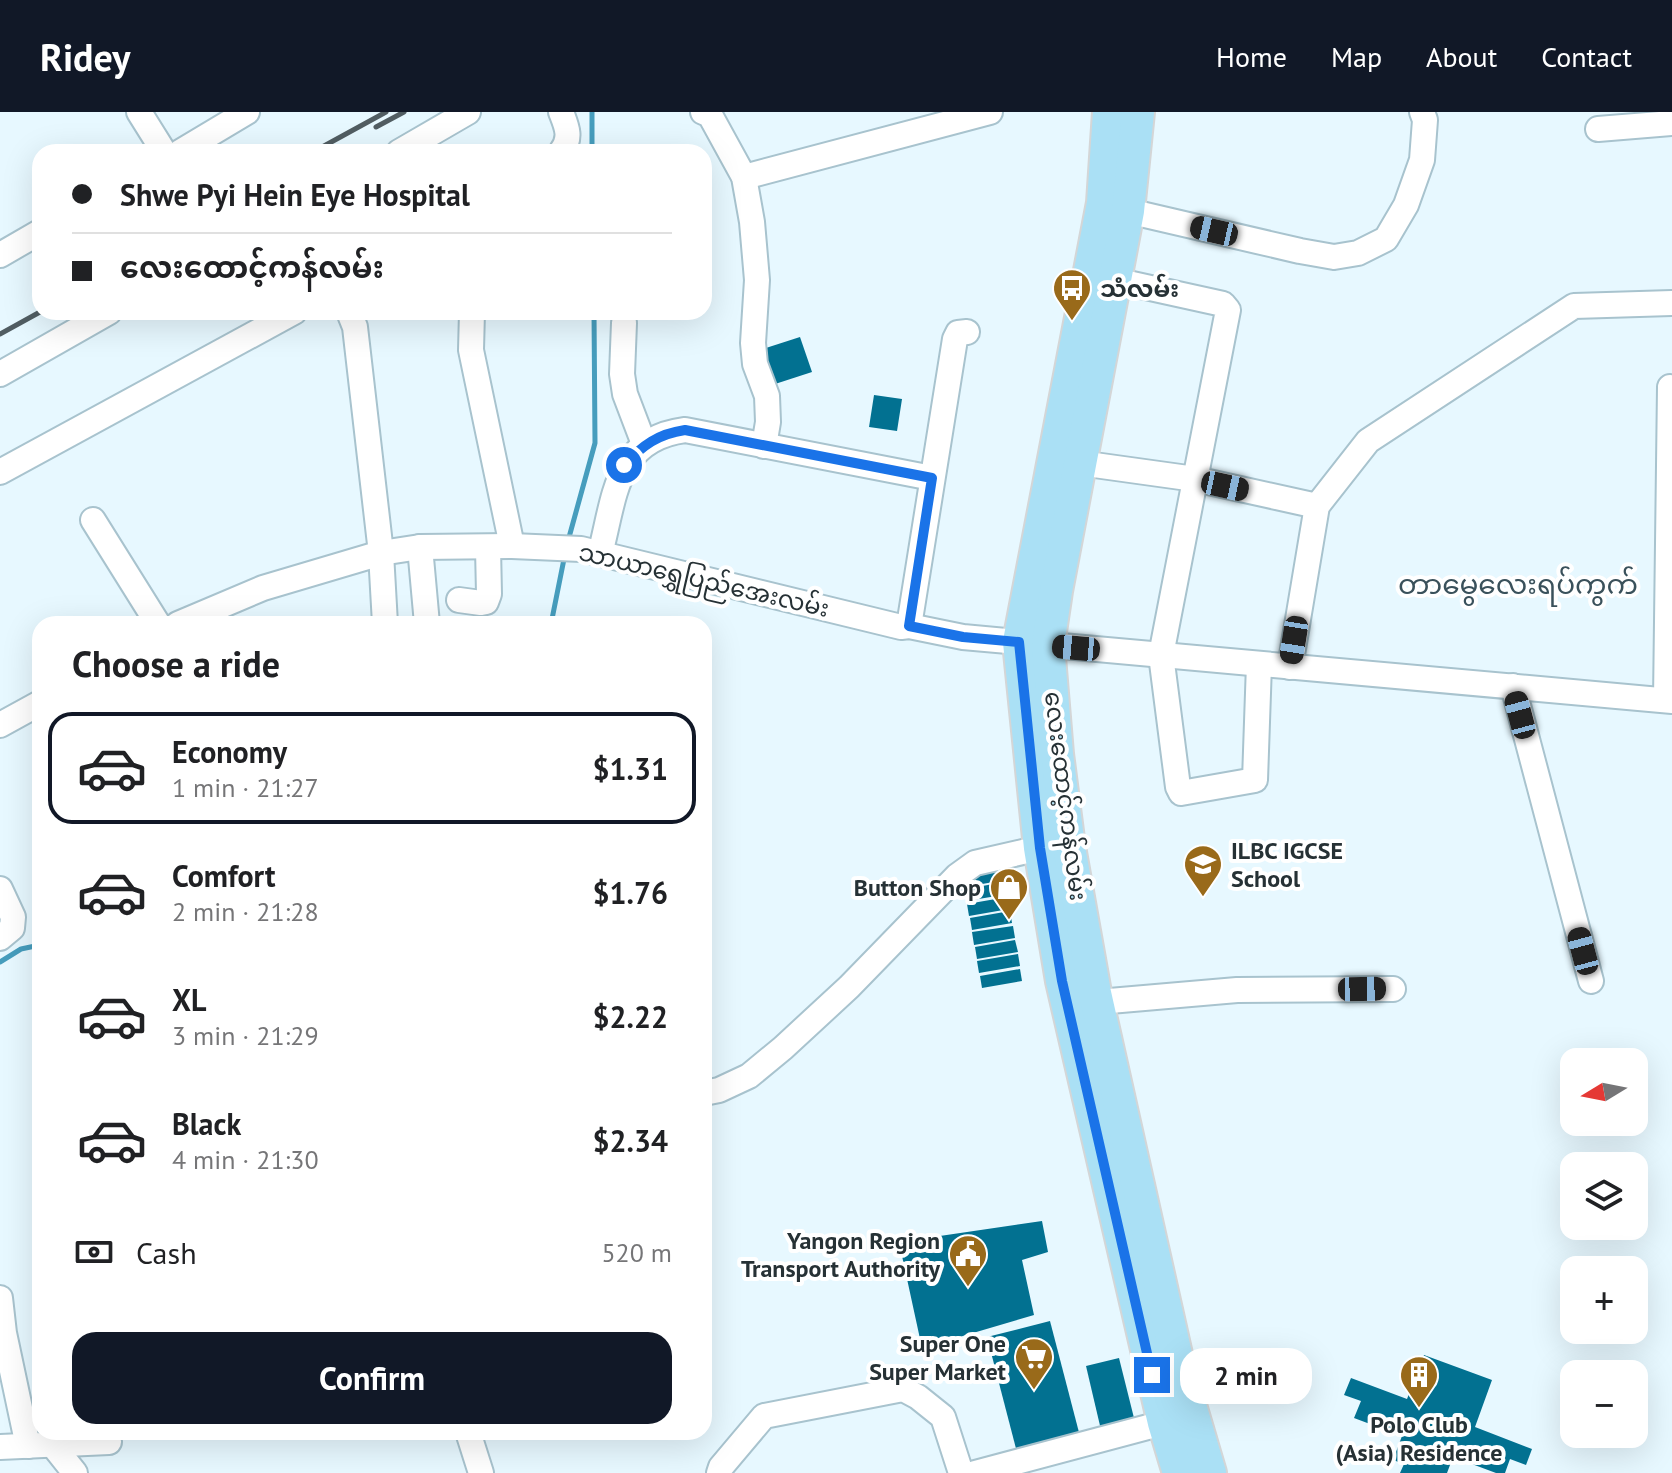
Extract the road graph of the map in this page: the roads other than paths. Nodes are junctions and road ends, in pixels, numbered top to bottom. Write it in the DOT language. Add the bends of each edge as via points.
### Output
graph roads {
  1 [pos="139,112"];
  2 [pos="247,112"];
  3 [pos="468,112"];
  4 [pos="561,112"];
  5 [pos="703,112"];
  6 [pos="990,112"];
  7 [pos="1109,112"];
  8 [pos="1138,112"];
  9 [pos="1422,112"];
  10 [pos="1672,123"];
  11 [pos="1598,129"];
  12 [pos="159,144"];
  13 [pos="193,144"];
  14 [pos="413,144"];
  15 [pos="567,144"];
  16 [pos="744,177"];
  17 [pos="1128,211"];
  18 [pos="32,237"];
  19 [pos="0,255"];
  20 [pos="1114,280"];
  21 [pos="1672,303"];
  22 [pos="1093,319"];
  23 [pos="95,320"];
  24 [pos="279,320"];
  25 [pos="352,320"];
  26 [pos="472,320"];
  27 [pos="624,323"];
  28 [pos="967,332"];
  29 [pos="0,374"];
  30 [pos="1670,387"];
  31 [pos="644,444"];
  32 [pos="764,446"];
  33 [pos="1074,448"];
  34 [pos="0,472"];
  35 [pos="932,478"];
  36 [pos="1195,479"];
  37 [pos="1317,506"];
  38 [pos="93,520"];
  39 [pos="420,547"];
  40 [pos="500,547"];
  41 [pos="591,551"];
  42 [pos="381,553"];
  43 [pos="459,600"];
  44 [pos="153,616"];
  45 [pos="197,616"];
  46 [pos="385,616"];
  47 [pos="426,616"];
  48 [pos="909,626"];
  49 [pos="1033,643"];
  50 [pos="1161,655"];
  51 [pos="1259,664"];
  52 [pos="1290,667"];
  53 [pos="1513,686"];
  54 [pos="1669,700"];
  55 [pos="32,707"];
  56 [pos="0,725"];
  57 [pos="1040,848"];
  58 [pos="0,889"];
  59 [pos="6,933"];
  60 [pos="1591,981"];
  61 [pos="1393,989"];
  62 [pos="1086,998"];
  63 [pos="712,1091"];
  64 [pos="0,1298"];
  65 [pos="1178,1419"];
  66 [pos="471,1440"];
  67 [pos="109,1442"];
  68 [pos="52,1444"];
  69 [pos="28,1446"];
  70 [pos="0,1447"];
  71 [pos="75,1473"];
  72 [pos="481,1473"];
  73 [pos="719,1473"];
  74 [pos="961,1473"];
  75 [pos="975,1473"];
  76 [pos="1179,1473"];
  77 [pos="1210,1473"];
  1 -- 12 [label="street"];
  2 -- 13 [label="street"];
  3 -- 14 [label="street"];
  4 -- 15 [label="street"];
  5 -- 16 [label="street" via="710,115"];
  6 -- 16 [label="street"];
  7 -- 22 [label="main road, လေးထောင့်ကန်လမ်း"];
  8 -- 17 [label="main road, လေးထောင့်ကန်လမ်း"];
  9 -- 17 [label="street" via="1422,160 1406,205 1386,239 1358,253 1334,257 1300,251"];
  10 -- 11 [label="street"];
  16 -- 32 [label="street" via="757,280 755,364 767,396"];
  17 -- 20 [label="main road, လေးထောင့်ကန်လမ်း"];
  18 -- 19 [label="street"];
  20 -- 22 [label="main road, လေးထောင့်ကန်လမ်း"];
  20 -- 36 [label="street" via="1223,304 1228,310"];
  21 -- 37 [label="street" via="1574,306 1368,441"];
  22 -- 33 [label="main road, လေးထောင့်ကန်လမ်း"];
  23 -- 29 [label="street"];
  24 -- 34 [label="street"];
  25 -- 42 [label="street"];
  26 -- 40 [label="street" via="471,350"];
  27 -- 31 [label="street" via="624,384"];
  28 -- 35 [label="street" via="955,339"];
  30 -- 54 [label="street"];
  31 -- 32 [label="street" via="666,432 685,430"];
  31 -- 41 [label="street" via="624,465"];
  32 -- 35 [label="street"];
  33 -- 36 [label="street"];
  33 -- 49 [label="main road, လေးထောင့်ကန်လမ်း"];
  35 -- 48 [label="street"];
  36 -- 37 [label="street"];
  36 -- 50 [label="street"];
  37 -- 52 [label="street"];
  38 -- 44 [label="street"];
  39 -- 40 [label="street, သာယာရွှေပြည်အေးလမ်း"];
  39 -- 42 [label="street, သာယာရွှေပြည်အေးလမ်း"];
  39 -- 47 [label="street"];
  40 -- 41 [label="street, သာယာရွှေပြည်အေးလမ်း"];
  40 -- 43 [label="street" via="486,602"];
  41 -- 48 [label="street, သာယာရွှေပြည်အေးလမ်း"];
  42 -- 45 [label="street, သာယာရွှေပြည်အေးလမ်း" via="263,588"];
  42 -- 46 [label="street"];
  48 -- 49 [label="street, သာယာရွှေပြည်အေးလမ်း"];
  49 -- 50 [label="street, သာယာရွှေပြည်အေးလမ်း"];
  49 -- 57 [label="main road, လေးထောင့်ကန်လမ်း"];
  49 -- 62 [label="main road, လေးထောင့်ကန်လမ်း" via="1057,754"];
  50 -- 51 [label="street, သာယာရွှေပြည်အေးလမ်း"];
  50 -- 51 [label="street" via="1181,793 1255,780"];
  51 -- 52 [label="street, သာယာရွှေပြည်အေးလမ်း"];
  52 -- 53 [label="street, သာယာရွှေပြည်အေးလမ်း"];
  53 -- 54 [label="street, သာယာရွှေပြည်အေးလမ်း"];
  53 -- 60 [label="street"];
  55 -- 56 [label="street"];
  57 -- 62 [label="main road, လေးထောင့်ကန်လမ်း"];
  57 -- 63 [label="street" via="975,863 957,876 783,1048 749,1076"];
  58 -- 59 [label="street" via="13,917"];
  61 -- 62 [label="street"];
  62 -- 65 [label="main road, လေးထောင့်ကန်လမ်း"];
  64 -- 69 [label="street"];
  65 -- 75 [label="street"];
  65 -- 76 [label="main road, လေးထောင့်ကန်လမ်း"];
  65 -- 77 [label="main road, လေးထောင့်ကန်လမ်း"];
  66 -- 72 [label="street"];
  67 -- 68 [label="street"];
  68 -- 69 [label="street"];
  68 -- 71 [label="street"];
  69 -- 70 [label="street"];
  73 -- 74 [label="street" via="764,1416 903,1389 943,1417"];
}
